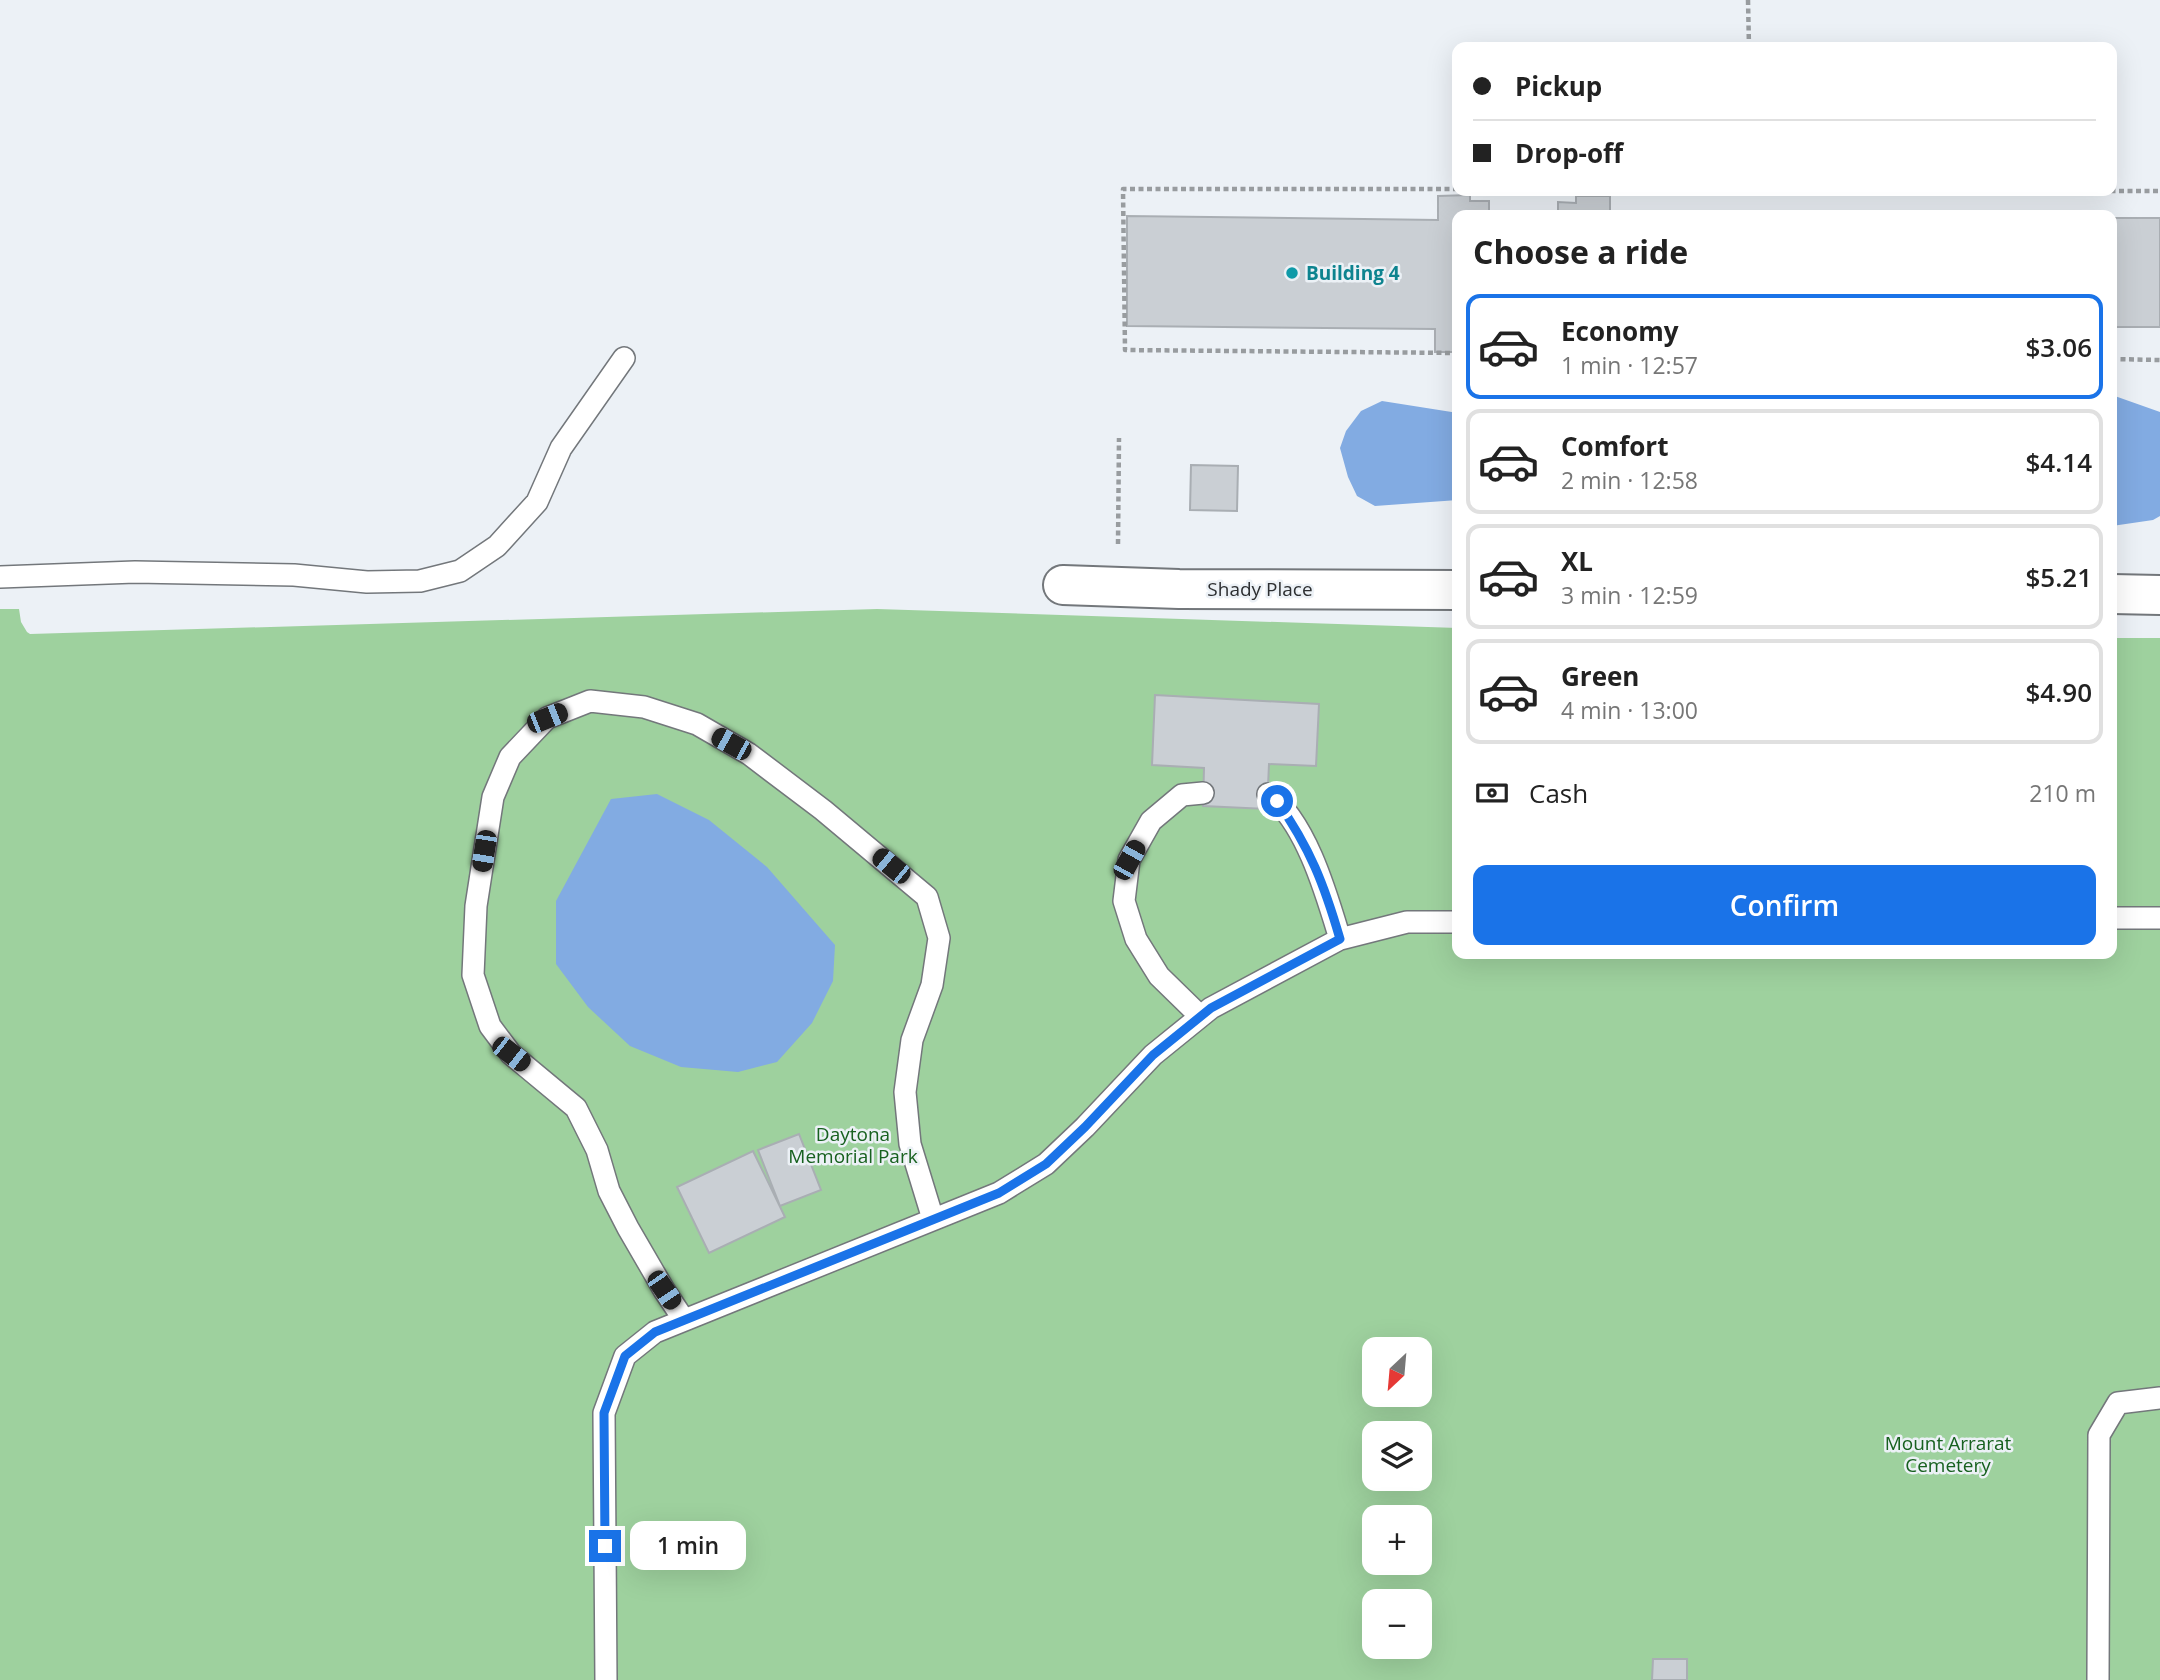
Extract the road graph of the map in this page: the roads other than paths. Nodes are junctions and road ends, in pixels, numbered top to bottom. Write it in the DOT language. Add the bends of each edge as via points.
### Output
graph roads {
  1 [pos="624,358"];
  2 [pos="0,577"];
  3 [pos="1063,585"];
  4 [pos="1452,590"];
  5 [pos="2117,594"];
  6 [pos="2160,595"];
  7 [pos="1203,793"];
  8 [pos="1268,794"];
  9 [pos="2117,918"];
  10 [pos="2160,918"];
  11 [pos="1452,922"];
  12 [pos="1340,939"];
  13 [pos="1200,1016"];
  14 [pos="933,1219"];
  15 [pos="684,1320"];
  16 [pos="2160,1398"];
  17 [pos="606,1680"];
  18 [pos="2098,1680"];
  1 -- 2 [label="lane" via="561,448 537,502 497,546 460,571 421,581 367,582 294,575 148,572"];
  3 -- 4 [label="street, Shady Place"];
  5 -- 6 [label="street"];
  7 -- 13 [label="lane" via="1182,795 1150,821 1129,860 1124,901 1136,939 1159,976"];
  8 -- 12 [label="lane" via="1301,836"];
  9 -- 10 [label="lane"];
  11 -- 12 [label="lane" via="1406,922"];
  12 -- 13 [label="lane"];
  13 -- 14 [label="lane" via="1153,1055 1046,1164 999,1193"];
  14 -- 15 [label="lane"];
  14 -- 15 [label="lane" via="910,1144 905,1092 912,1040 932,985 939,938 927,897 749,754 697,724 644,707 590,701 547,718 510,757 493,797 476,906 473,975 490,1026 511,1054 576,1108 597,1150 609,1191"];
  15 -- 17 [label="lane" via="655,1332 625,1356 604,1413"];
  16 -- 18 [label="lane" via="2118,1403 2099,1435"];
}
